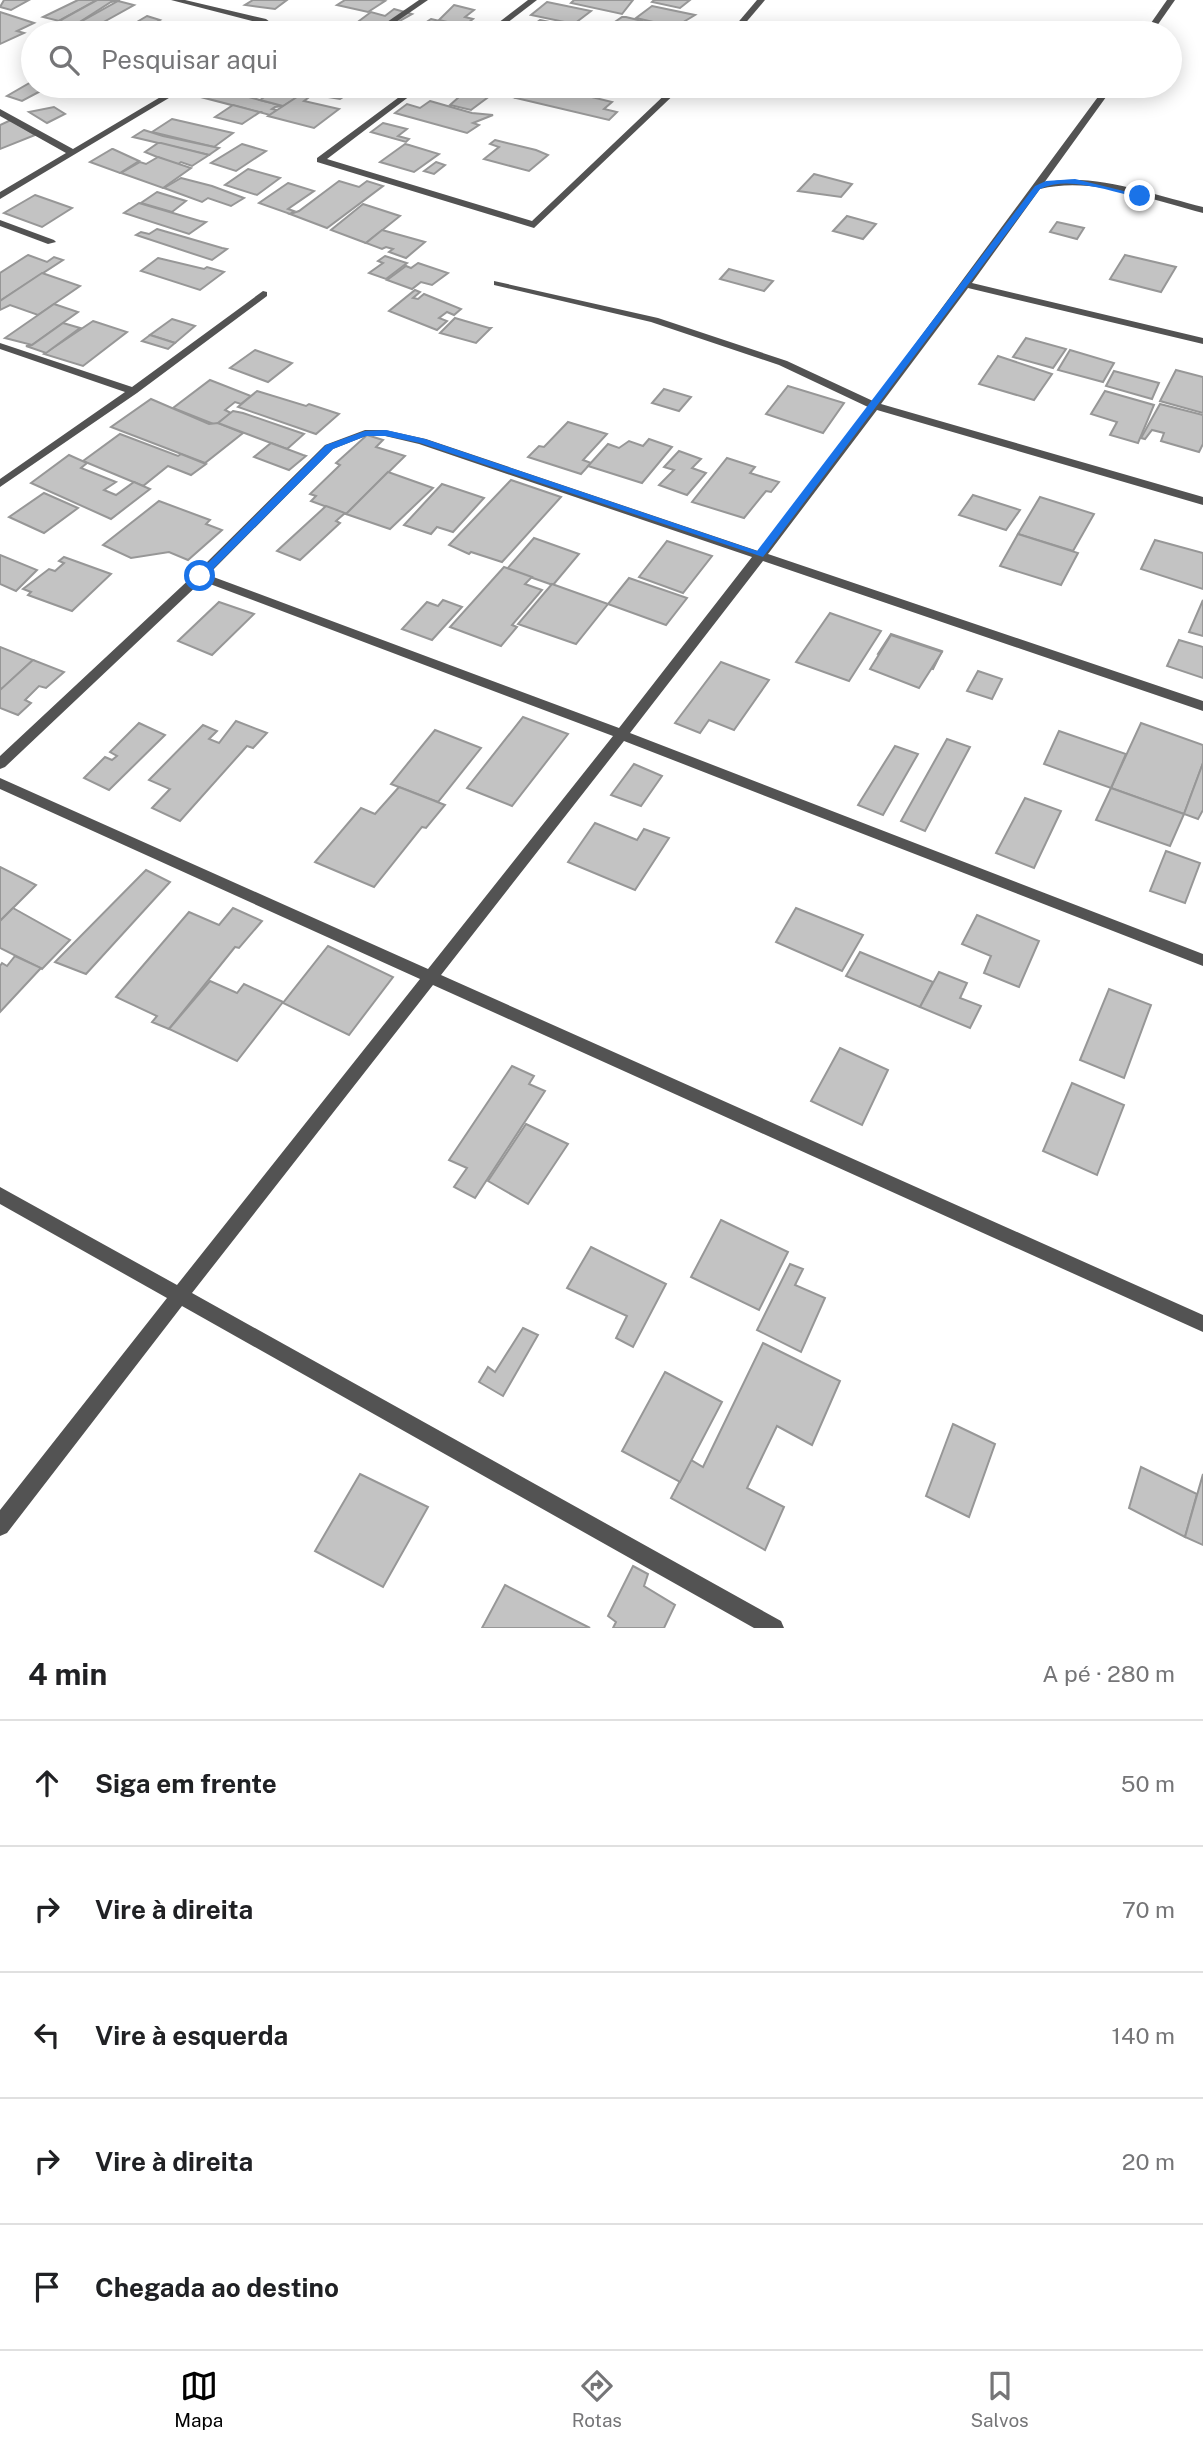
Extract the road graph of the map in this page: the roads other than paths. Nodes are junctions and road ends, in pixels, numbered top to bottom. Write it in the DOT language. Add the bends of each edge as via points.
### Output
graph roads {
  1 [pos="175,0"];
  2 [pos="424,0"];
  3 [pos="533,0"];
  4 [pos="761,0"];
  5 [pos="1171,0"];
  6 [pos="263,21"];
  7 [pos="393,21"];
  8 [pos="505,21"];
  9 [pos="743,21"];
  10 [pos="1156,21"];
  11 [pos="165,98"];
  12 [pos="403,98"];
  13 [pos="666,98"];
  14 [pos="1101,98"];
  15 [pos="0,112"];
  16 [pos="73,153"];
  17 [pos="1038,187"];
  18 [pos="0,196"];
  19 [pos="1203,210"];
  20 [pos="0,223"];
  21 [pos="51,242"];
  22 [pos="498,284"];
  23 [pos="965,284"];
  24 [pos="263,293"];
  25 [pos="1203,341"];
  26 [pos="0,346"];
  27 [pos="133,391"];
  28 [pos="873,405"];
  29 [pos="0,484"];
  30 [pos="1203,501"];
  31 [pos="760,555"];
  32 [pos="200,576"];
  33 [pos="1203,706"];
  34 [pos="623,735"];
  35 [pos="0,764"];
  36 [pos="0,783"];
  37 [pos="1203,960"];
  38 [pos="432,978"];
  39 [pos="0,1195"];
  40 [pos="179,1293"];
  41 [pos="1203,1324"];
  42 [pos="0,1526"];
  43 [pos="774,1628"];
  1 -- 6 [label="street"];
  2 -- 7 [label="street"];
  3 -- 8 [label="street"];
  4 -- 9 [label="street"];
  5 -- 10 [label="street"];
  11 -- 16 [label="street"];
  12 -- 13 [label="street" via="320,160 534,225"];
  14 -- 17 [label="street"];
  15 -- 16 [label="street"];
  16 -- 18 [label="street"];
  17 -- 19 [label="street" via="1075,182"];
  17 -- 23 [label="street"];
  20 -- 21 [label="street"];
  22 -- 28 [label="street" via="654,320 783,363"];
  23 -- 25 [label="street"];
  23 -- 28 [label="street"];
  24 -- 27 [label="street"];
  26 -- 27 [label="street"];
  27 -- 29 [label="street"];
  28 -- 30 [label="street"];
  28 -- 31 [label="street"];
  31 -- 32 [label="street" via="422,441 365,433 329,447"];
  31 -- 33 [label="street"];
  31 -- 34 [label="street"];
  32 -- 34 [label="street"];
  32 -- 35 [label="street"];
  34 -- 37 [label="street"];
  34 -- 38 [label="street"];
  36 -- 38 [label="street"];
  38 -- 40 [label="street"];
  38 -- 41 [label="street"];
  39 -- 40 [label="street"];
  40 -- 42 [label="street"];
  40 -- 43 [label="street"];
}
